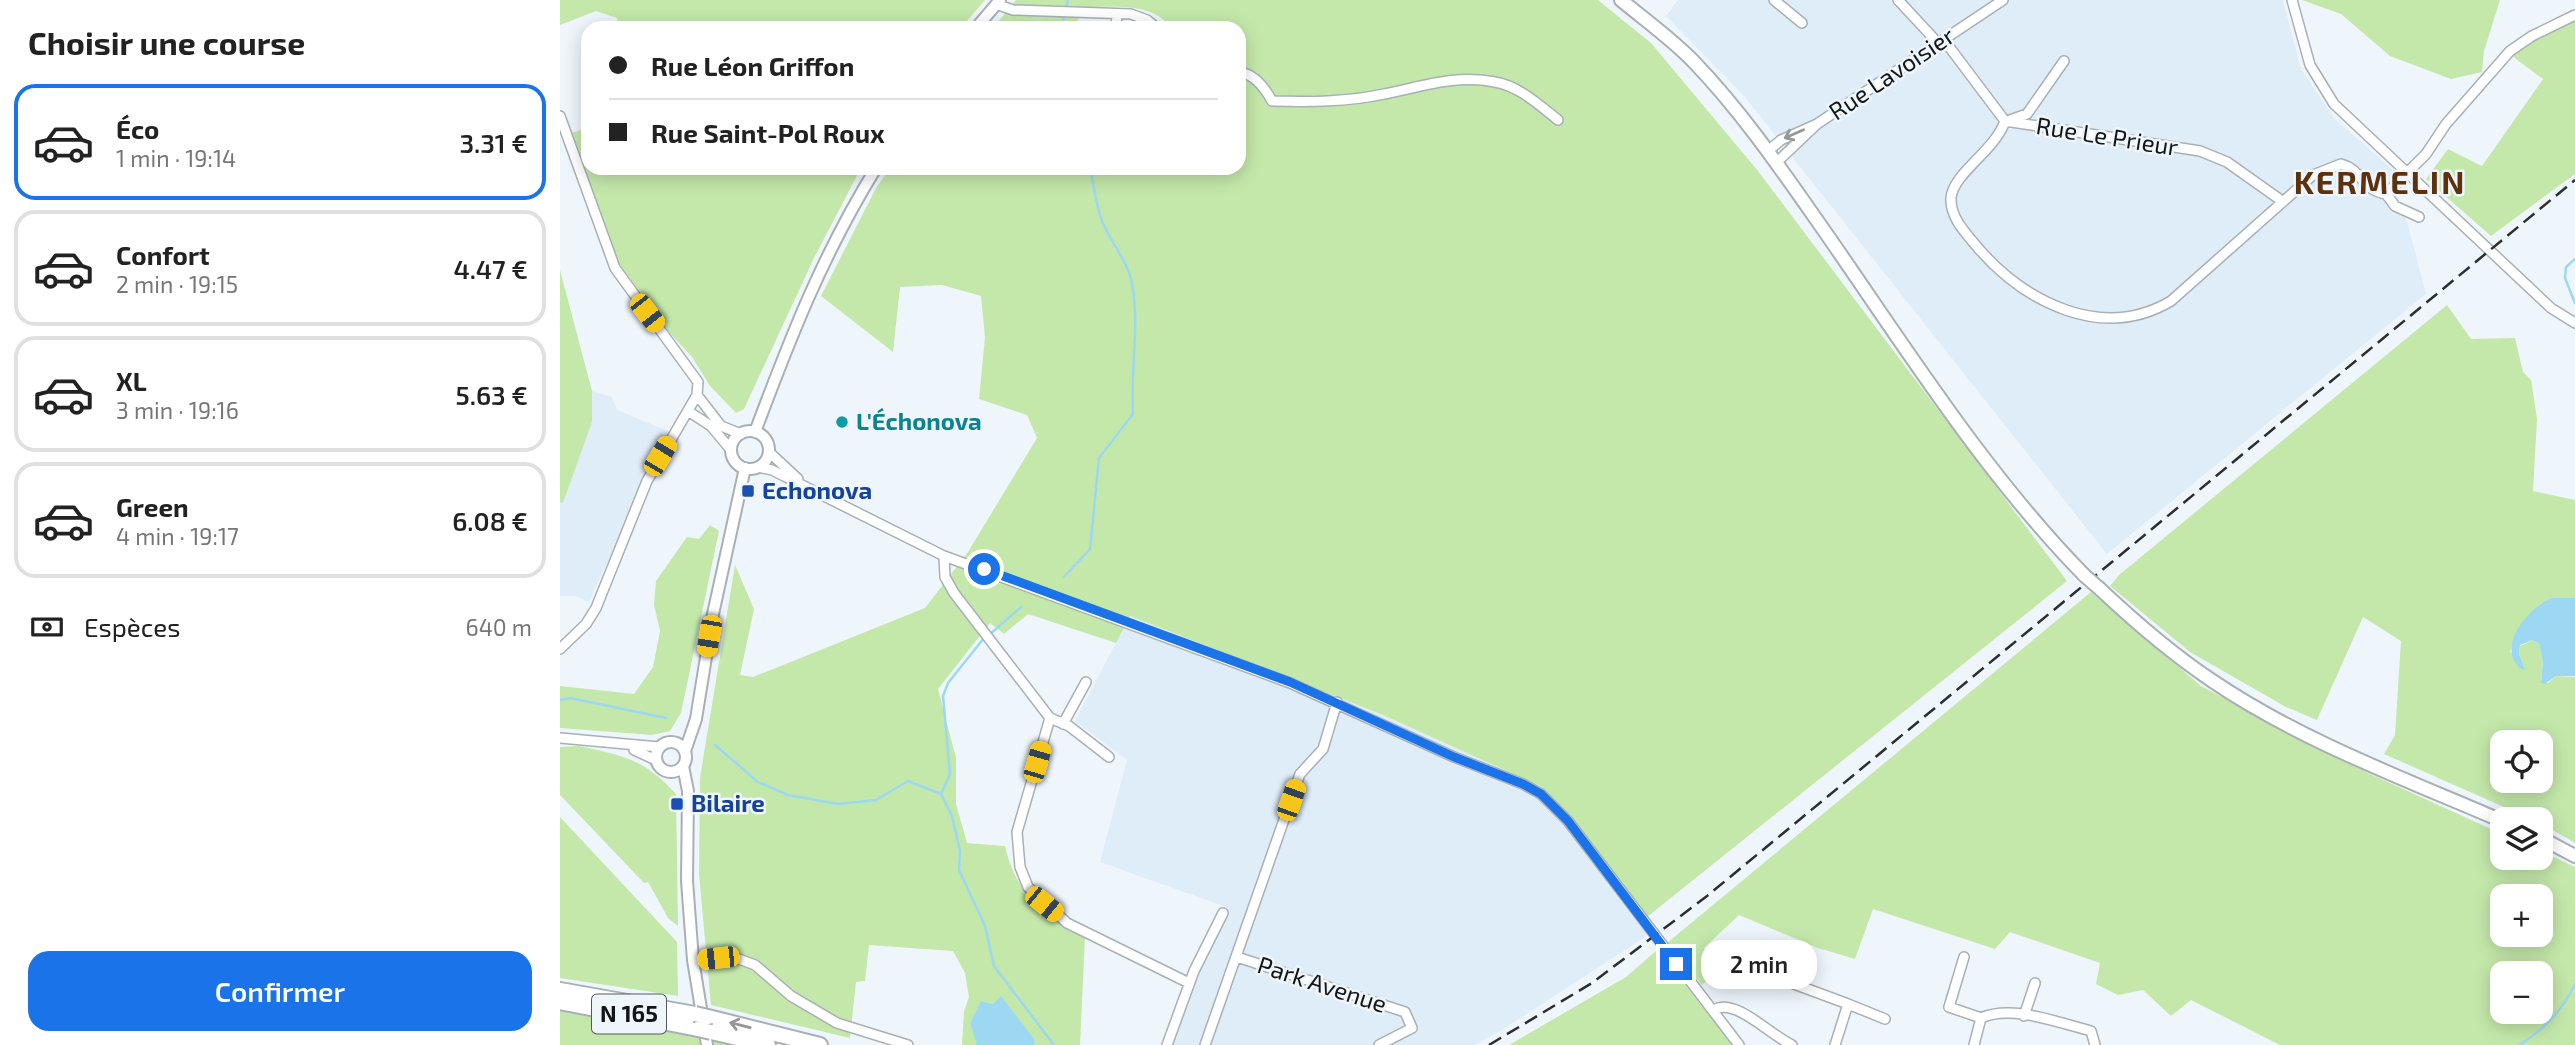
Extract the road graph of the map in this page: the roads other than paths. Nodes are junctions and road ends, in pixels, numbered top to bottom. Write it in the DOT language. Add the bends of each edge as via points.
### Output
graph roads {
  1 [pos="1621,0"];
  2 [pos="1774,0"];
  3 [pos="1898,0"];
  4 [pos="2003,0"];
  5 [pos="2292,0"];
  6 [pos="998,2"];
  7 [pos="1117,14"];
  8 [pos="2575,15"];
  9 [pos="982,21"];
  10 [pos="1116,21"];
  11 [pos="1148,21"];
  12 [pos="1802,23"];
  13 [pos="1941,41"];
  14 [pos="2064,61"];
  15 [pos="1246,74"];
  16 [pos="560,116"];
  17 [pos="1558,120"];
  18 [pos="2006,121"];
  19 [pos="1817,124"];
  20 [pos="564,144"];
  21 [pos="1768,151"];
  22 [pos="1776,163"];
  23 [pos="2408,174"];
  24 [pos="872,175"];
  25 [pos="2386,194"];
  26 [pos="2282,201"];
  27 [pos="2419,217"];
  28 [pos="2575,323"];
  29 [pos="697,395"];
  30 [pos="688,411"];
  31 [pos="755,432"];
  32 [pos="741,434"];
  33 [pos="731,450"];
  34 [pos="769,452"];
  35 [pos="758,467"];
  36 [pos="745,468"];
  37 [pos="811,489"];
  38 [pos="944,556"];
  39 [pos="560,649"];
  40 [pos="1086,682"];
  41 [pos="1337,702"];
  42 [pos="696,708"];
  43 [pos="1050,718"];
  44 [pos="1063,724"];
  45 [pos="560,738"];
  46 [pos="674,743"];
  47 [pos="622,745"];
  48 [pos="659,747"];
  49 [pos="685,751"];
  50 [pos="1109,757"];
  51 [pos="656,760"];
  52 [pos="683,766"];
  53 [pos="669,772"];
  54 [pos="687,797"];
  55 [pos="2490,816"];
  56 [pos="2553,844"];
  57 [pos="2575,856"];
  58 [pos="1223,913"];
  59 [pos="1237,957"];
  60 [pos="1964,957"];
  61 [pos="693,960"];
  62 [pos="1189,983"];
  63 [pos="2035,983"];
  64 [pos="1794,984"];
  65 [pos="560,990"];
  66 [pos="560,1002"];
  67 [pos="1848,1004"];
  68 [pos="1714,1010"];
  69 [pos="2024,1016"];
  70 [pos="1981,1018"];
  71 [pos="1885,1019"];
  72 [pos="704,1027"];
  73 [pos="768,1045"];
  74 [pos="820,1045"];
  75 [pos="908,1045"];
  76 [pos="1167,1045"];
  77 [pos="1205,1045"];
  78 [pos="1379,1045"];
  79 [pos="1740,1045"];
  80 [pos="1793,1045"];
  81 [pos="1835,1045"];
  82 [pos="1974,1045"];
  83 [pos="2095,1045"];
  1 -- 21 [label="main road" via="1692,60"];
  2 -- 12 [label="street"];
  3 -- 13 [label="street"];
  4 -- 13 [label="street, Rue Lavoisier"];
  5 -- 23 [label="street" via="2310,65 2325,92"];
  6 -- 7 [label="street" via="1013,10"];
  6 -- 9 [label="street"];
  7 -- 10 [label="street"];
  7 -- 11 [label="street"];
  8 -- 23 [label="street" via="2510,51"];
  13 -- 18 [label="street"];
  13 -- 19 [label="street, Rue Lavoisier"];
  14 -- 18 [label="street, Rue Le Prieur" via="2028,114"];
  15 -- 17 [label="street" via="1264,86 1272,101 1322,102 1433,82 1497,82 1521,92"];
  16 -- 20 [label="street"];
  18 -- 26 [label="street, Rue Le Prieur" via="2200,151 2227,162"];
  18 -- 26 [label="street" via="1999,139 1957,181 1951,209 1959,226 2019,288 2084,315 2116,320 2171,301"];
  19 -- 21 [label="street, Rue Lavoisier, one-way"];
  19 -- 22 [label="street, Rue Lavoisier"];
  20 -- 29 [label="street" via="615,268 698,382"];
  21 -- 22 [label="main road"];
  22 -- 55 [label="main road, bridge" via="1974,444 2085,576 2163,646 2212,681 2286,724"];
  23 -- 25 [label="street"];
  23 -- 28 [label="street" via="2551,308"];
  24 -- 31 [label="street" via="823,259"];
  25 -- 26 [label="street" via="2366,187 2350,167 2332,166 2313,175"];
  25 -- 27 [label="street" via="2395,206"];
  29 -- 30 [label="street"];
  29 -- 32 [label="street" via="721,426"];
  30 -- 33 [label="street" via="711,426"];
  30 -- 39 [label="street" via="647,481 596,608"];
  31 -- 32 [label="street"];
  31 -- 34 [label="street" via="767,442"];
  32 -- 33 [label="street"];
  33 -- 36 [label="street" via="737,464"];
  34 -- 35 [label="street"];
  34 -- 37 [label="street"];
  35 -- 36 [label="street"];
  35 -- 37 [label="street"];
  36 -- 42 [label="street"];
  37 -- 38 [label="street"];
  38 -- 41 [label="street"];
  38 -- 43 [label="street" via="945,577"];
  40 -- 44 [label="street"];
  41 -- 59 [label="street" via="1323,748 1300,774"];
  41 -- 68 [label="street" via="1541,794 1568,821"];
  42 -- 46 [label="street"];
  42 -- 49 [label="street"];
  43 -- 44 [label="street"];
  43 -- 62 [label="street" via="1017,832 1020,867 1028,887 1067,923"];
  44 -- 50 [label="street"];
  45 -- 47 [label="street"];
  46 -- 48 [label="street"];
  46 -- 49 [label="street"];
  47 -- 48 [label="street"];
  47 -- 51 [label="street"];
  48 -- 51 [label="street"];
  49 -- 52 [label="street"];
  51 -- 53 [label="street"];
  52 -- 53 [label="street"];
  52 -- 54 [label="street"];
  53 -- 54 [label="street"];
  54 -- 61 [label="street"];
  56 -- 57 [label="main road"];
  58 -- 62 [label="street"];
  59 -- 77 [label="street, Park Avenue"];
  59 -- 78 [label="street, Park Avenue" via="1405,1012 1412,1028"];
  60 -- 70 [label="street" via="1949,1007"];
  61 -- 72 [label="street"];
  61 -- 75 [label="street" via="739,959 755,965 825,1017"];
  62 -- 76 [label="street"];
  63 -- 69 [label="street"];
  64 -- 67 [label="street"];
  65 -- 72 [label="highway, N 165"];
  66 -- 72 [label="highway, N 165"];
  67 -- 71 [label="street"];
  67 -- 81 [label="street"];
  68 -- 79 [label="street"];
  68 -- 80 [label="street" via="1722,1005 1734,1007"];
  69 -- 70 [label="street" via="1991,1013"];
  69 -- 83 [label="street" via="2091,1031"];
  70 -- 82 [label="street"];
  72 -- 73 [label="highway, N 165"];
  74 -- 72 [label="highway, N 165, one-way"];
}
